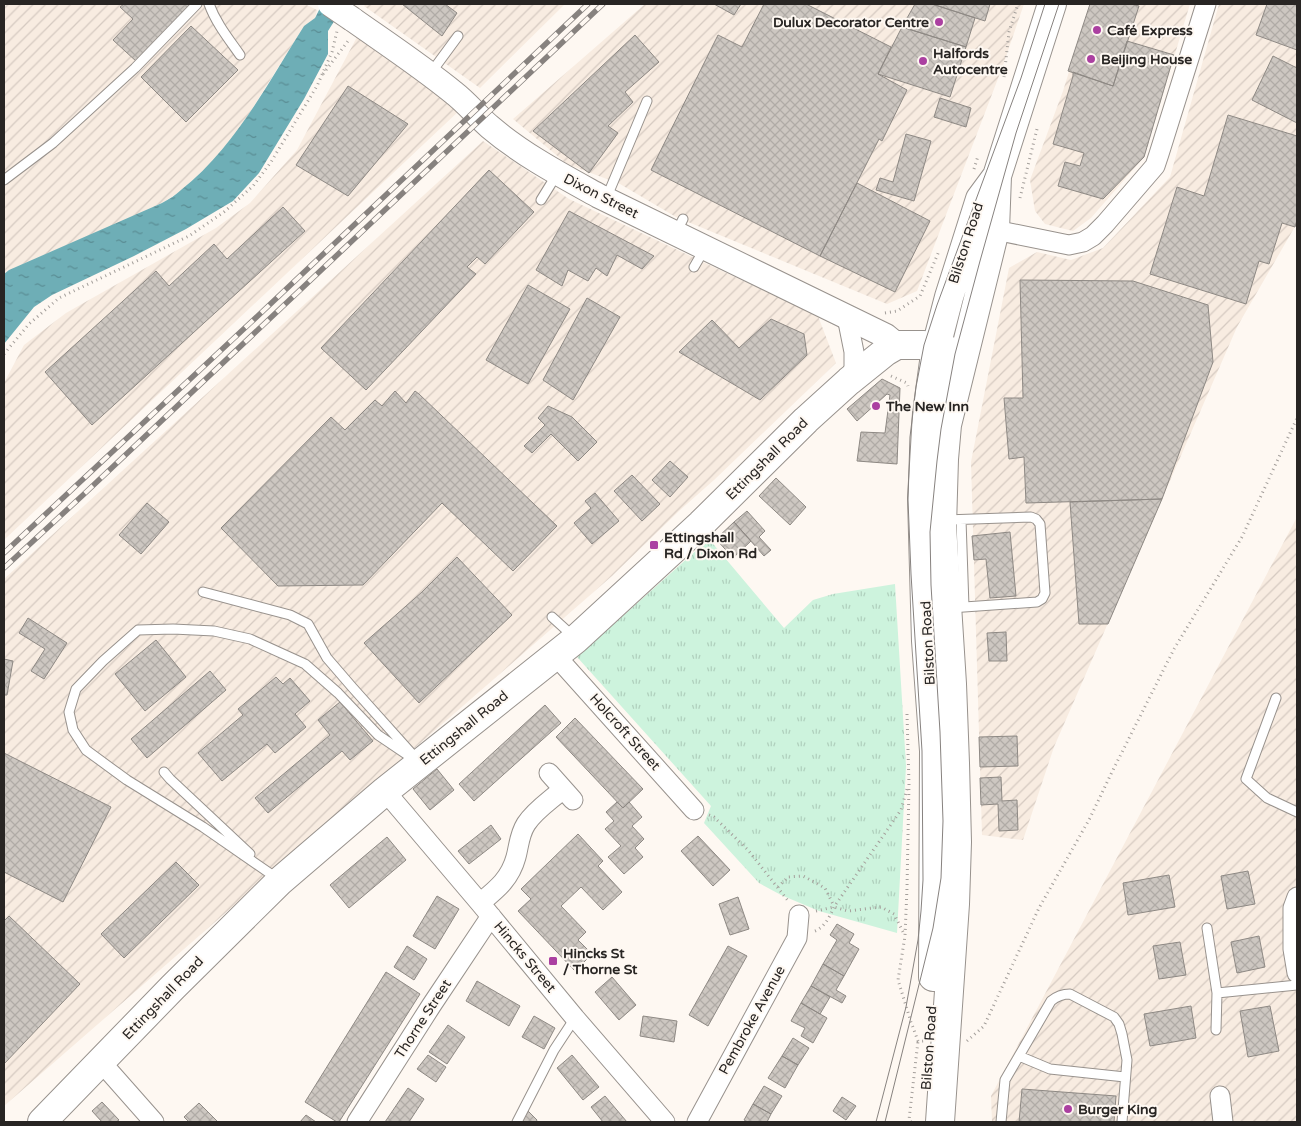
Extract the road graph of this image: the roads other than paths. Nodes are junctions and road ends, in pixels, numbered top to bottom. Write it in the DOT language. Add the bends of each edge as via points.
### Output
graph roads {
  1 [pos="197,4"];
  2 [pos="208,4"];
  3 [pos="330,4"];
  4 [pos="1052,4"];
  5 [pos="1206,4"];
  6 [pos="458,36"];
  7 [pos="240,55"];
  8 [pos="430,74"];
  9 [pos="647,101"];
  10 [pos="985,173"];
  11 [pos="558,174"];
  12 [pos="4,180"];
  13 [pos="606,199"];
  14 [pos="541,200"];
  15 [pos="995,230"];
  16 [pos="847,317"];
  17 [pos="936,346"];
  18 [pos="886,352"];
  19 [pos="963,358"];
  20 [pos="849,381"];
  21 [pos="952,520"];
  22 [pos="202,592"];
  23 [pos="956,607"];
  24 [pos="552,617"];
  25 [pos="565,647"];
  26 [pos="1276,698"];
  27 [pos="420,763"];
  28 [pos="164,772"];
  29 [pos="549,774"];
  30 [pos="385,791"];
  31 [pos="694,810"];
  32 [pos="1297,812"];
  33 [pos="280,881"];
  34 [pos="1297,897"];
  35 [pos="486,910"];
  36 [pos="799,915"];
  37 [pos="1207,928"];
  38 [pos="1297,973"];
  39 [pos="1297,985"];
  40 [pos="1217,993"];
  41 [pos="575,1018"];
  42 [pos="1216,1030"];
  43 [pos="932,1042"];
  44 [pos="1019,1056"];
  45 [pos="101,1062"];
  46 [pos="1125,1077"];
  47 [pos="1220,1096"];
  48 [pos="42,1122"];
  49 [pos="154,1122"];
  50 [pos="357,1122"];
  51 [pos="517,1122"];
  52 [pos="664,1122"];
  53 [pos="697,1122"];
  54 [pos="923,1122"];
  55 [pos="940,1122"];
  56 [pos="1001,1122"];
  57 [pos="1122,1122"];
  58 [pos="1222,1122"];
  1 -- 12 [label="lane" via="135,68 53,144"];
  2 -- 7 [label="lane"];
  3 -- 8 [label="street, Dixon Street, bridge" via="346,22"];
  4 -- 10 [label="main road, Bilston Road"];
  5 -- 15 [label="street" via="1155,166 1105,224 1083,242 1069,245"];
  6 -- 8 [label="lane"];
  8 -- 11 [label="street, Dixon Street" via="489,126"];
  9 -- 13 [label="lane"];
  10 -- 15 [label="main road, Bilston Road" via="997,203"];
  10 -- 17 [label="main road, Bilston Road"];
  11 -- 13 [label="street, Dixon Street"];
  11 -- 14 [label="lane"];
  13 -- 16 [label="street, Dixon Street" via="680,227 700,258 776,278"];
  15 -- 19 [label="main road, Bilston Road"];
  16 -- 18 [label="street, Dixon Street" via="886,336"];
  16 -- 20 [label="street" via="854,352 854,368"];
  17 -- 18 [label="main road"];
  17 -- 19 [label="main road"];
  17 -- 43 [label="main road, Bilston Road" via="927,413 922,498 926,641 934,751"];
  18 -- 20 [label="main road, Ettingshall Road"];
  19 -- 21 [label="main road, Bilston Road" via="947,425 944,460"];
  20 -- 25 [label="main road, Ettingshall Road" via="701,524"];
  21 -- 23 [label="main road, Bilston Road"];
  21 -- 23 [label="lane" via="1036,519 1040,524 1044,593 1037,602"];
  22 -- 27 [label="lane" via="290,615 308,624 327,658"];
  23 -- 43 [label="main road, Bilston Road" via="956,904 946,1018"];
  24 -- 25 [label="lane"];
  25 -- 27 [label="main road, Ettingshall Road"];
  25 -- 31 [label="street, Holcroft Street"];
  26 -- 32 [label="lane" via="1246,779 1267,798"];
  27 -- 30 [label="main road, Ettingshall Road"];
  27 -- 33 [label="lane" via="378,735 338,693 304,664 250,639 214,631 138,630 76,689 69,712 73,730 86,750 127,780 203,827"];
  28 -- 33 [label="lane"];
  29 -- 35 [label="street, Thorne Street" via="568,795 533,815 520,837 516,858 506,880 496,890"];
  30 -- 33 [label="main road, Ettingshall Road"];
  30 -- 35 [label="street, Hincks Street"];
  33 -- 45 [label="main road, Ettingshall Road"];
  34 -- 38 [label="street" via="1293,908 1293,949"];
  35 -- 41 [label="street, Hincks Street"];
  35 -- 50 [label="street, Thorne Street" via="431,1006"];
  36 -- 53 [label="street, Pembroke Avenue" via="797,938"];
  37 -- 40 [label="lane"];
  39 -- 40 [label="lane"];
  40 -- 42 [label="lane"];
  41 -- 51 [label="lane" via="554,1050"];
  41 -- 52 [label="street, Hincks Street"];
  43 -- 54 [label="main road, Bilston Road"];
  43 -- 55 [label="main road, Bilston Road"];
  44 -- 46 [label="lane" via="1050,1070"];
  44 -- 46 [label="lane" via="1052,1001 1057,996 1070,994 1114,1017 1119,1024 1127,1060"];
  44 -- 56 [label="lane" via="1005,1080"];
  45 -- 48 [label="main road, Ettingshall Road"];
  45 -- 49 [label="street"];
  46 -- 57 [label="lane"];
  47 -- 58 [label="street"];
}
